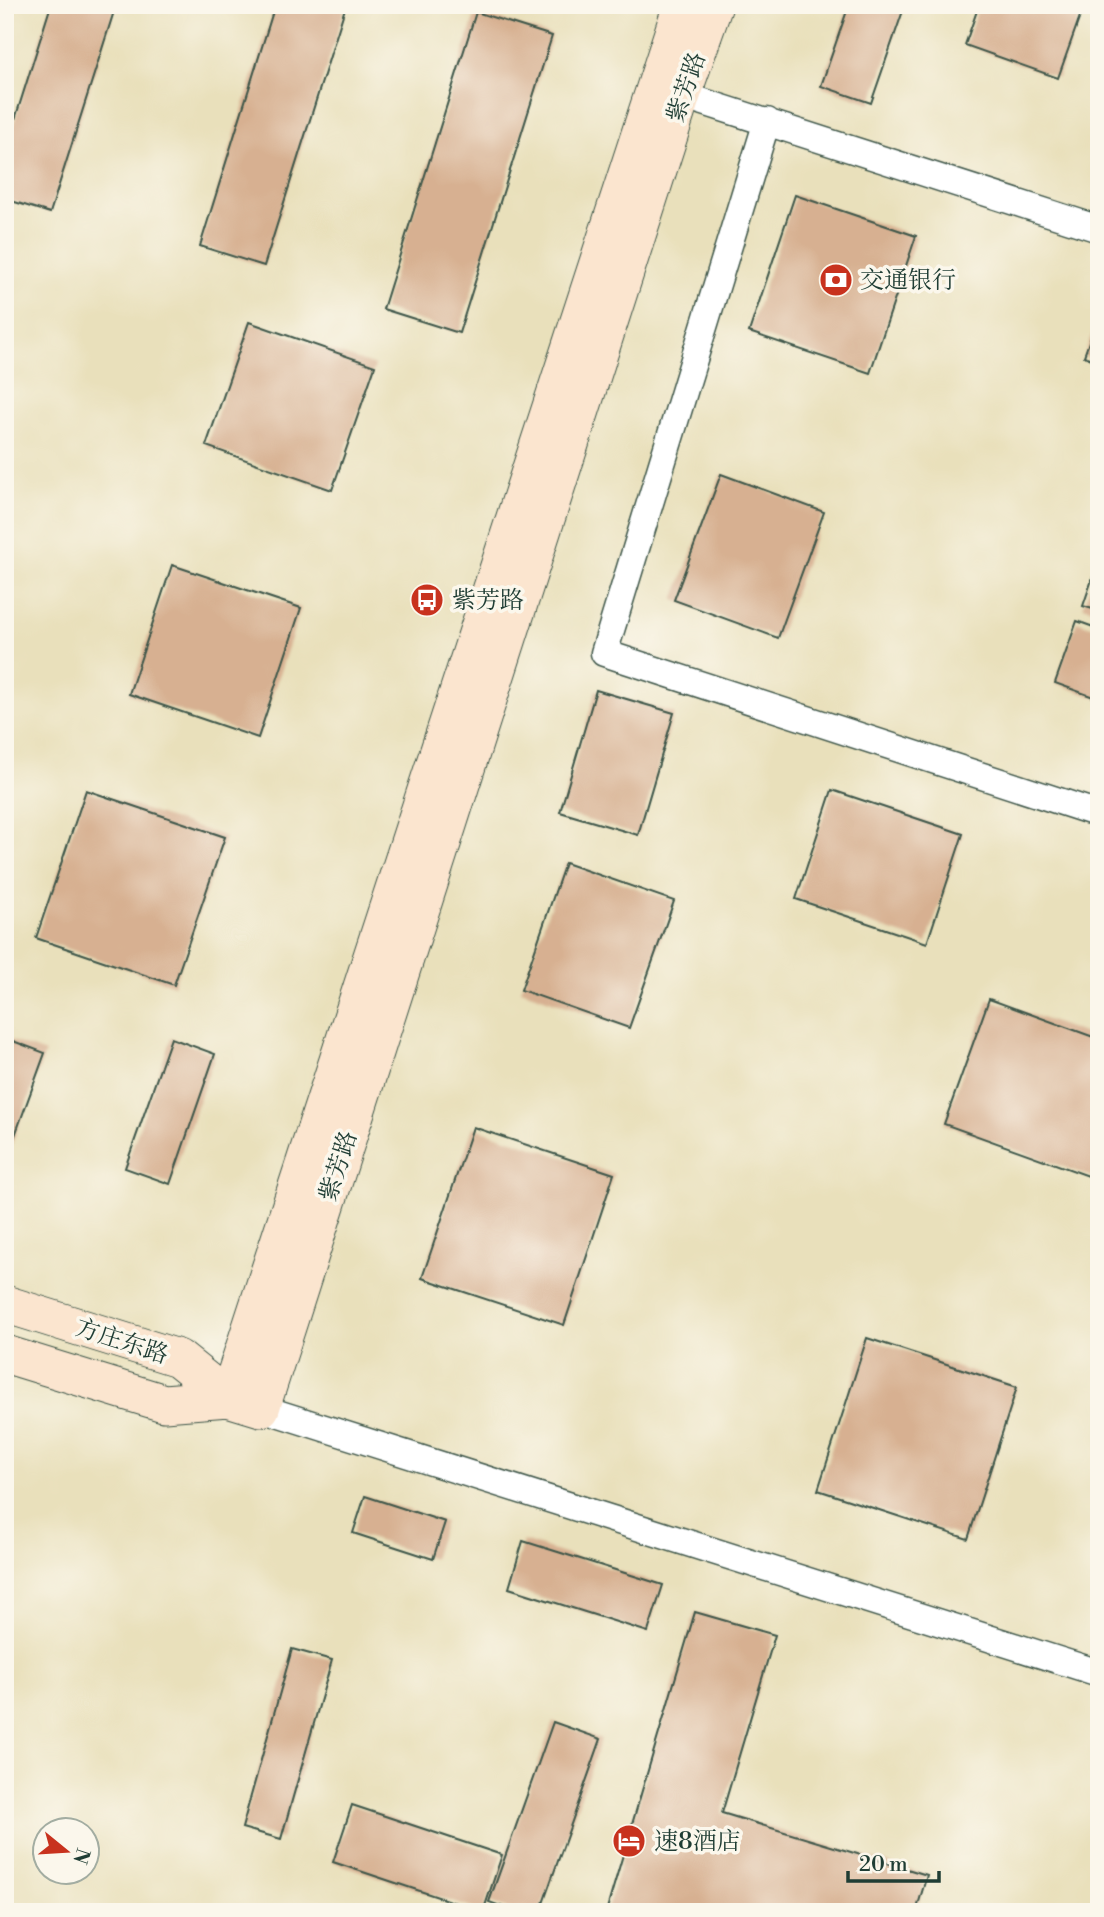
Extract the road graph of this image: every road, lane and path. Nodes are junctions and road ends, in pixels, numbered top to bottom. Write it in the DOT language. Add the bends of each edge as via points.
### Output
graph roads {
  1 [pos="682,5"];
  2 [pos="714,5"];
  3 [pos="682,95"];
  4 [pos="767,121"];
  5 [pos="1099,229"];
  6 [pos="1099,814"];
  7 [pos="5,1304"];
  8 [pos="5,1354"];
  9 [pos="245,1403"];
  10 [pos="1099,1673"];
  1 -- 9 [label="street, 紫芳路"];
  2 -- 3 [label="street, 紫芳路"];
  3 -- 4 [label="street"];
  3 -- 9 [label="street, 紫芳路"];
  4 -- 5 [label="street"];
  4 -- 6 [label="street" via="604,653"];
  7 -- 9 [label="street, 方庄东路" via="177,1358"];
  8 -- 9 [label="street" via="164,1403"];
  9 -- 10 [label="street"];
}
